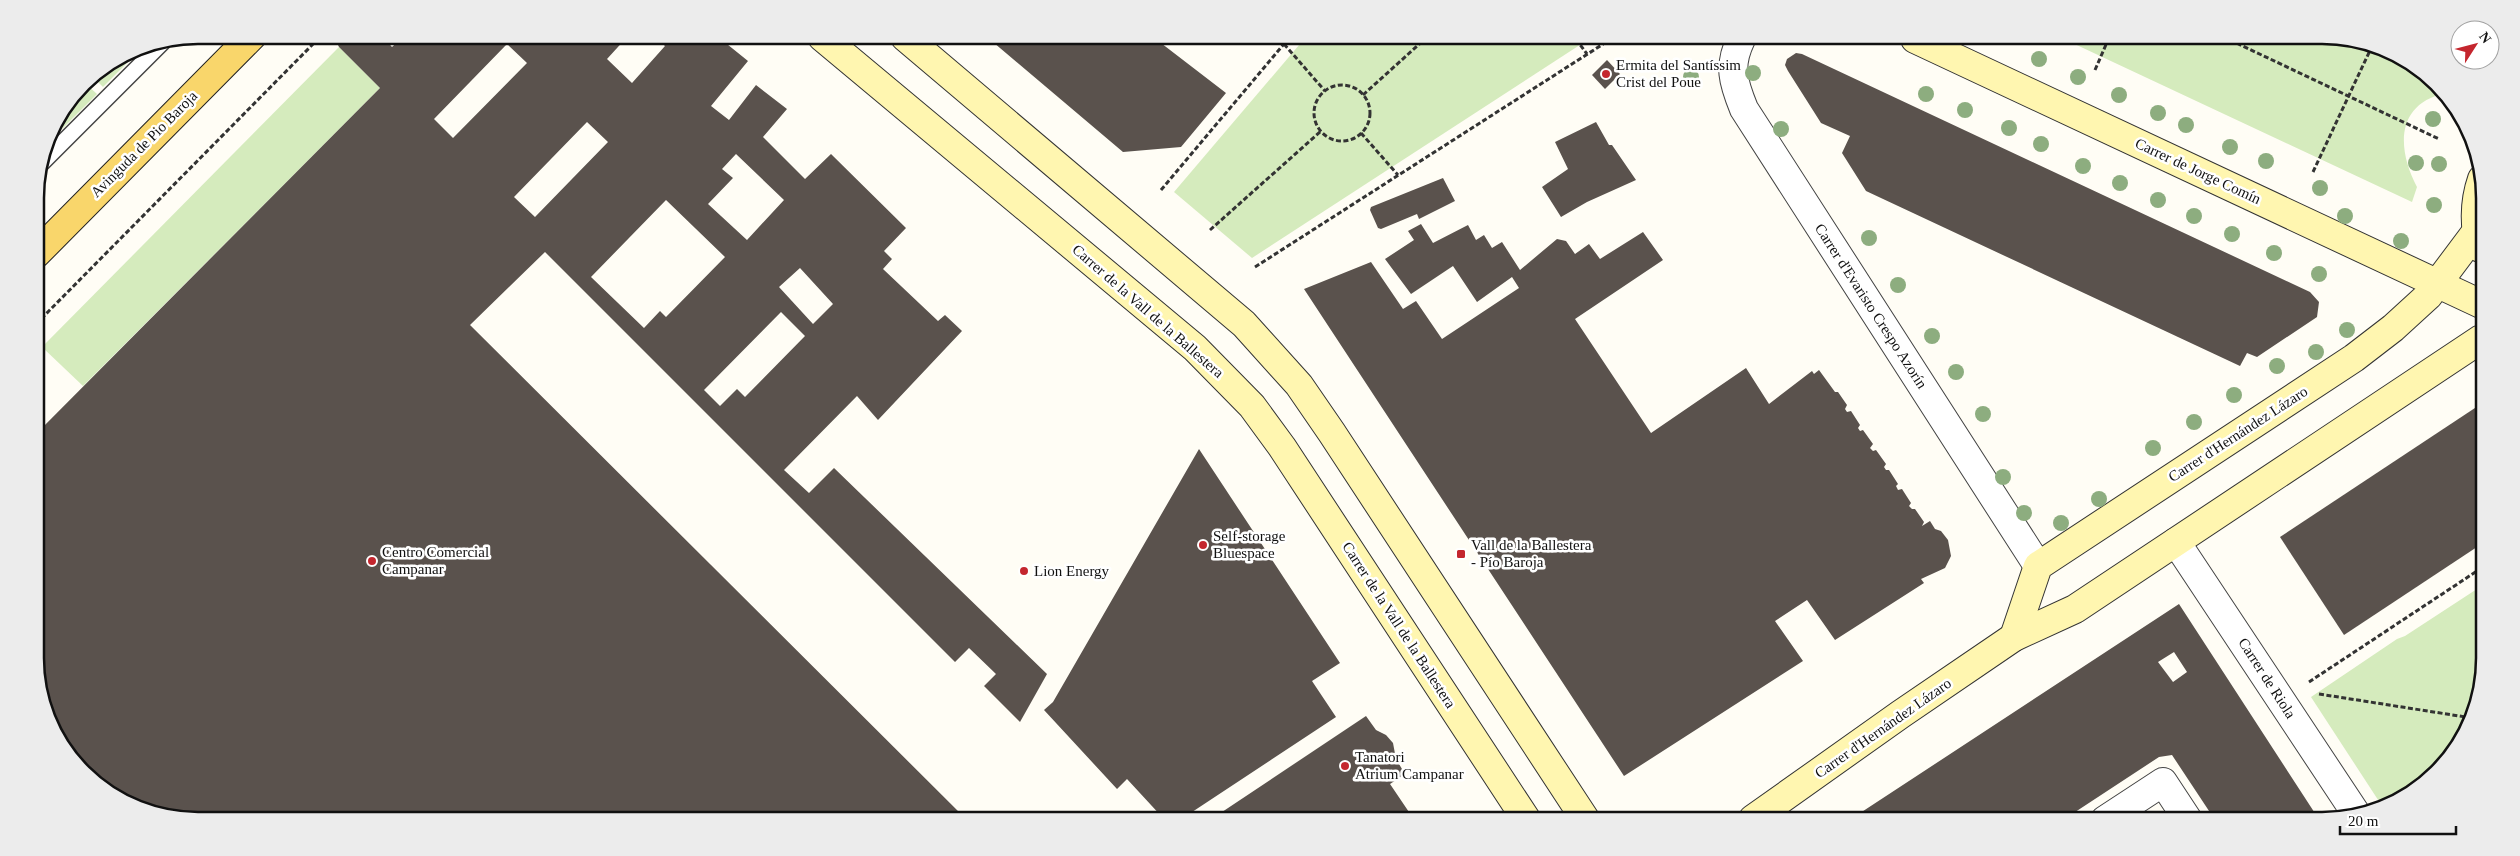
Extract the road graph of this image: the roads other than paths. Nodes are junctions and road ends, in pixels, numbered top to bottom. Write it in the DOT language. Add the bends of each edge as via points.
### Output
graph roads {
  1 [pos="244,44"];
  2 [pos="830,44"];
  3 [pos="913,44"];
  4 [pos="1739,44"];
  5 [pos="1924,44"];
  6 [pos="155,50"];
  7 [pos="50,155"];
  8 [pos="44,246"];
  9 [pos="2476,246"];
  10 [pos="2438,284"];
  11 [pos="2476,302"];
  12 [pos="2476,342"];
  13 [pos="2176,542"];
  14 [pos="2038,566"];
  15 [pos="2014,637"];
  16 [pos="2353,809"];
  17 [pos="1521,812"];
  18 [pos="1580,812"];
  19 [pos="1763,812"];
  20 [pos="2117,812"];
  21 [pos="2183,812"];
  1 -- 8 [label="main road, Avinguda de Pio Baroja"];
  2 -- 17 [label="street, Carrer de la Vall de la Ballestera" via="1195,348 1252,406"];
  3 -- 18 [label="street" via="1181,269 1275,356 1332,433"];
  4 -- 14 [label="street, Carrer d'Evaristo Crespo Azorín" via="1734,55 1734,83 1744,109"];
  5 -- 10 [label="street, Carrer de Jorge Comín"];
  6 -- 7 [label="lane"];
  9 -- 10 [label="street, Carrer d'Hernández Lázaro"];
  10 -- 11 [label="street, Carrer de Jorge Comín"];
  10 -- 14 [label="street, Carrer d'Hernández Lázaro" via="2393,328 2354,358"];
  12 -- 13 [label="street, Carrer d'Hernández Lázaro"];
  13 -- 15 [label="street, Carrer d'Hernández Lázaro" via="2075,609"];
  13 -- 16 [label="street, Carrer de Riola"];
  14 -- 15 [label="street"];
  15 -- 19 [label="street, Carrer d'Hernández Lázaro"];
  20 -- 21 [label="street" via="2163,782"];
}
